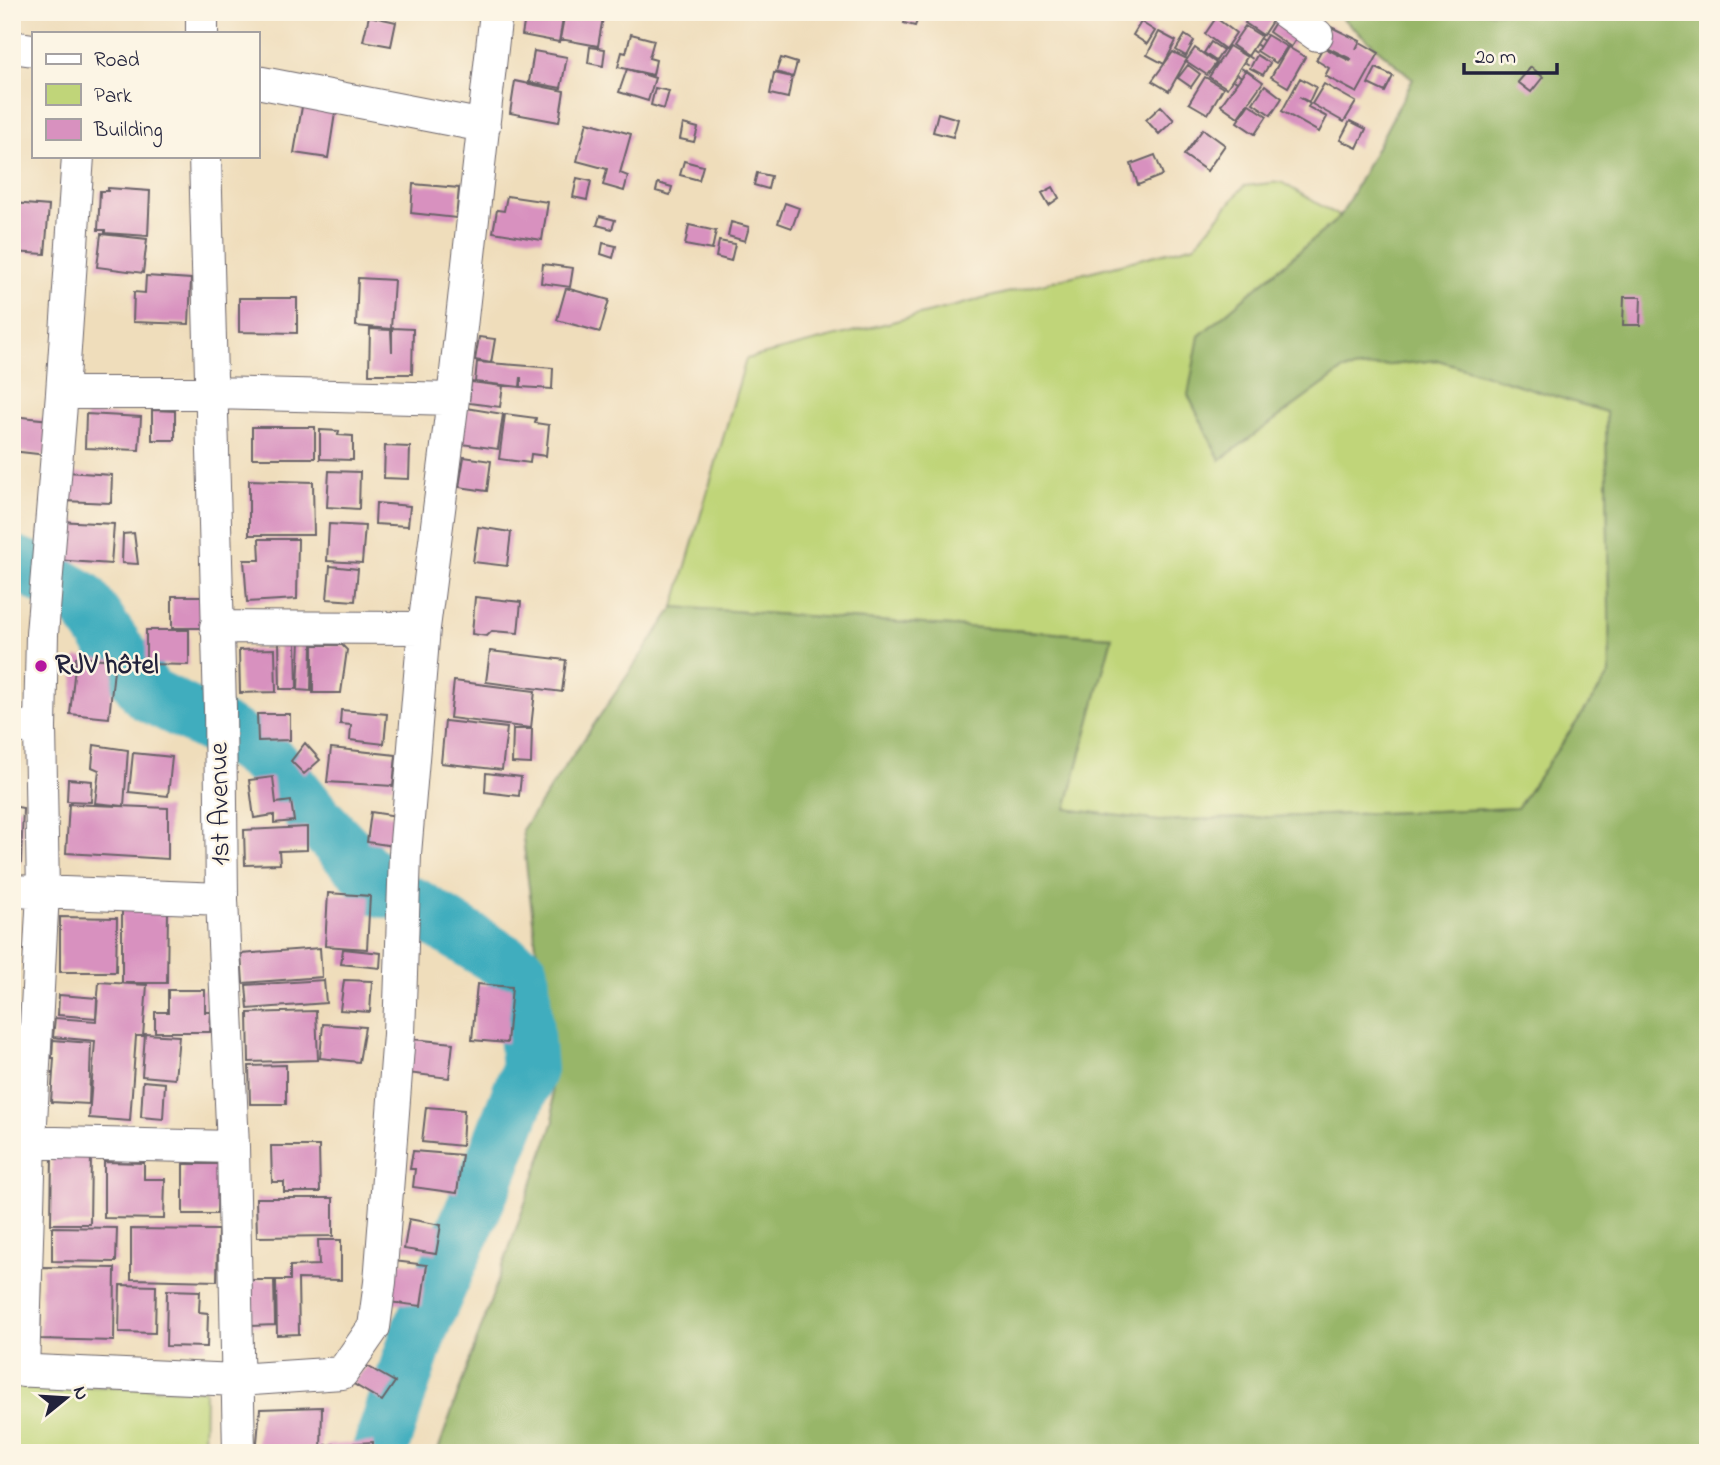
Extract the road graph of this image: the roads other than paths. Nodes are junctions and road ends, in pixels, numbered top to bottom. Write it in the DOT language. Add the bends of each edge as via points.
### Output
graph roads {
  1 [pos="202,12"];
  2 [pos="496,12"];
  3 [pos="1279,18"];
  4 [pos="202,32"];
  5 [pos="1317,35"];
  6 [pos="12,47"];
  7 [pos="32,50"];
  8 [pos="259,82"];
  9 [pos="484,126"];
  10 [pos="78,158"];
  11 [pos="205,158"];
  12 [pos="62,393"];
  13 [pos="212,393"];
  14 [pos="453,399"];
  15 [pos="216,627"];
  16 [pos="424,628"];
  17 [pos="26,727"];
  18 [pos="12,891"];
  19 [pos="43,892"];
  20 [pos="222,899"];
  21 [pos="21,1142"];
  22 [pos="233,1147"];
  23 [pos="18,1371"];
  24 [pos="237,1380"];
  25 [pos="239,1453"];
  1 -- 4 [label="street"];
  2 -- 9 [label="street"];
  3 -- 5 [label="street"];
  6 -- 7 [label="street"];
  8 -- 9 [label="street"];
  9 -- 14 [label="street"];
  10 -- 12 [label="street"];
  11 -- 13 [label="street, 1st Avenue"];
  12 -- 13 [label="street"];
  12 -- 17 [label="street" via="42,634"];
  13 -- 14 [label="street"];
  13 -- 15 [label="street, 1st Avenue"];
  14 -- 16 [label="street"];
  15 -- 16 [label="street"];
  15 -- 20 [label="street, 1st Avenue"];
  16 -- 24 [label="street" via="405,854 399,1034 374,1327 342,1373"];
  17 -- 19 [label="street"];
  18 -- 19 [label="street"];
  19 -- 20 [label="street"];
  19 -- 21 [label="street"];
  20 -- 22 [label="street, 1st Avenue"];
  21 -- 22 [label="street"];
  21 -- 23 [label="street"];
  22 -- 24 [label="street, 1st Avenue"];
  23 -- 24 [label="street"];
  24 -- 25 [label="street, 1st Avenue"];
}
